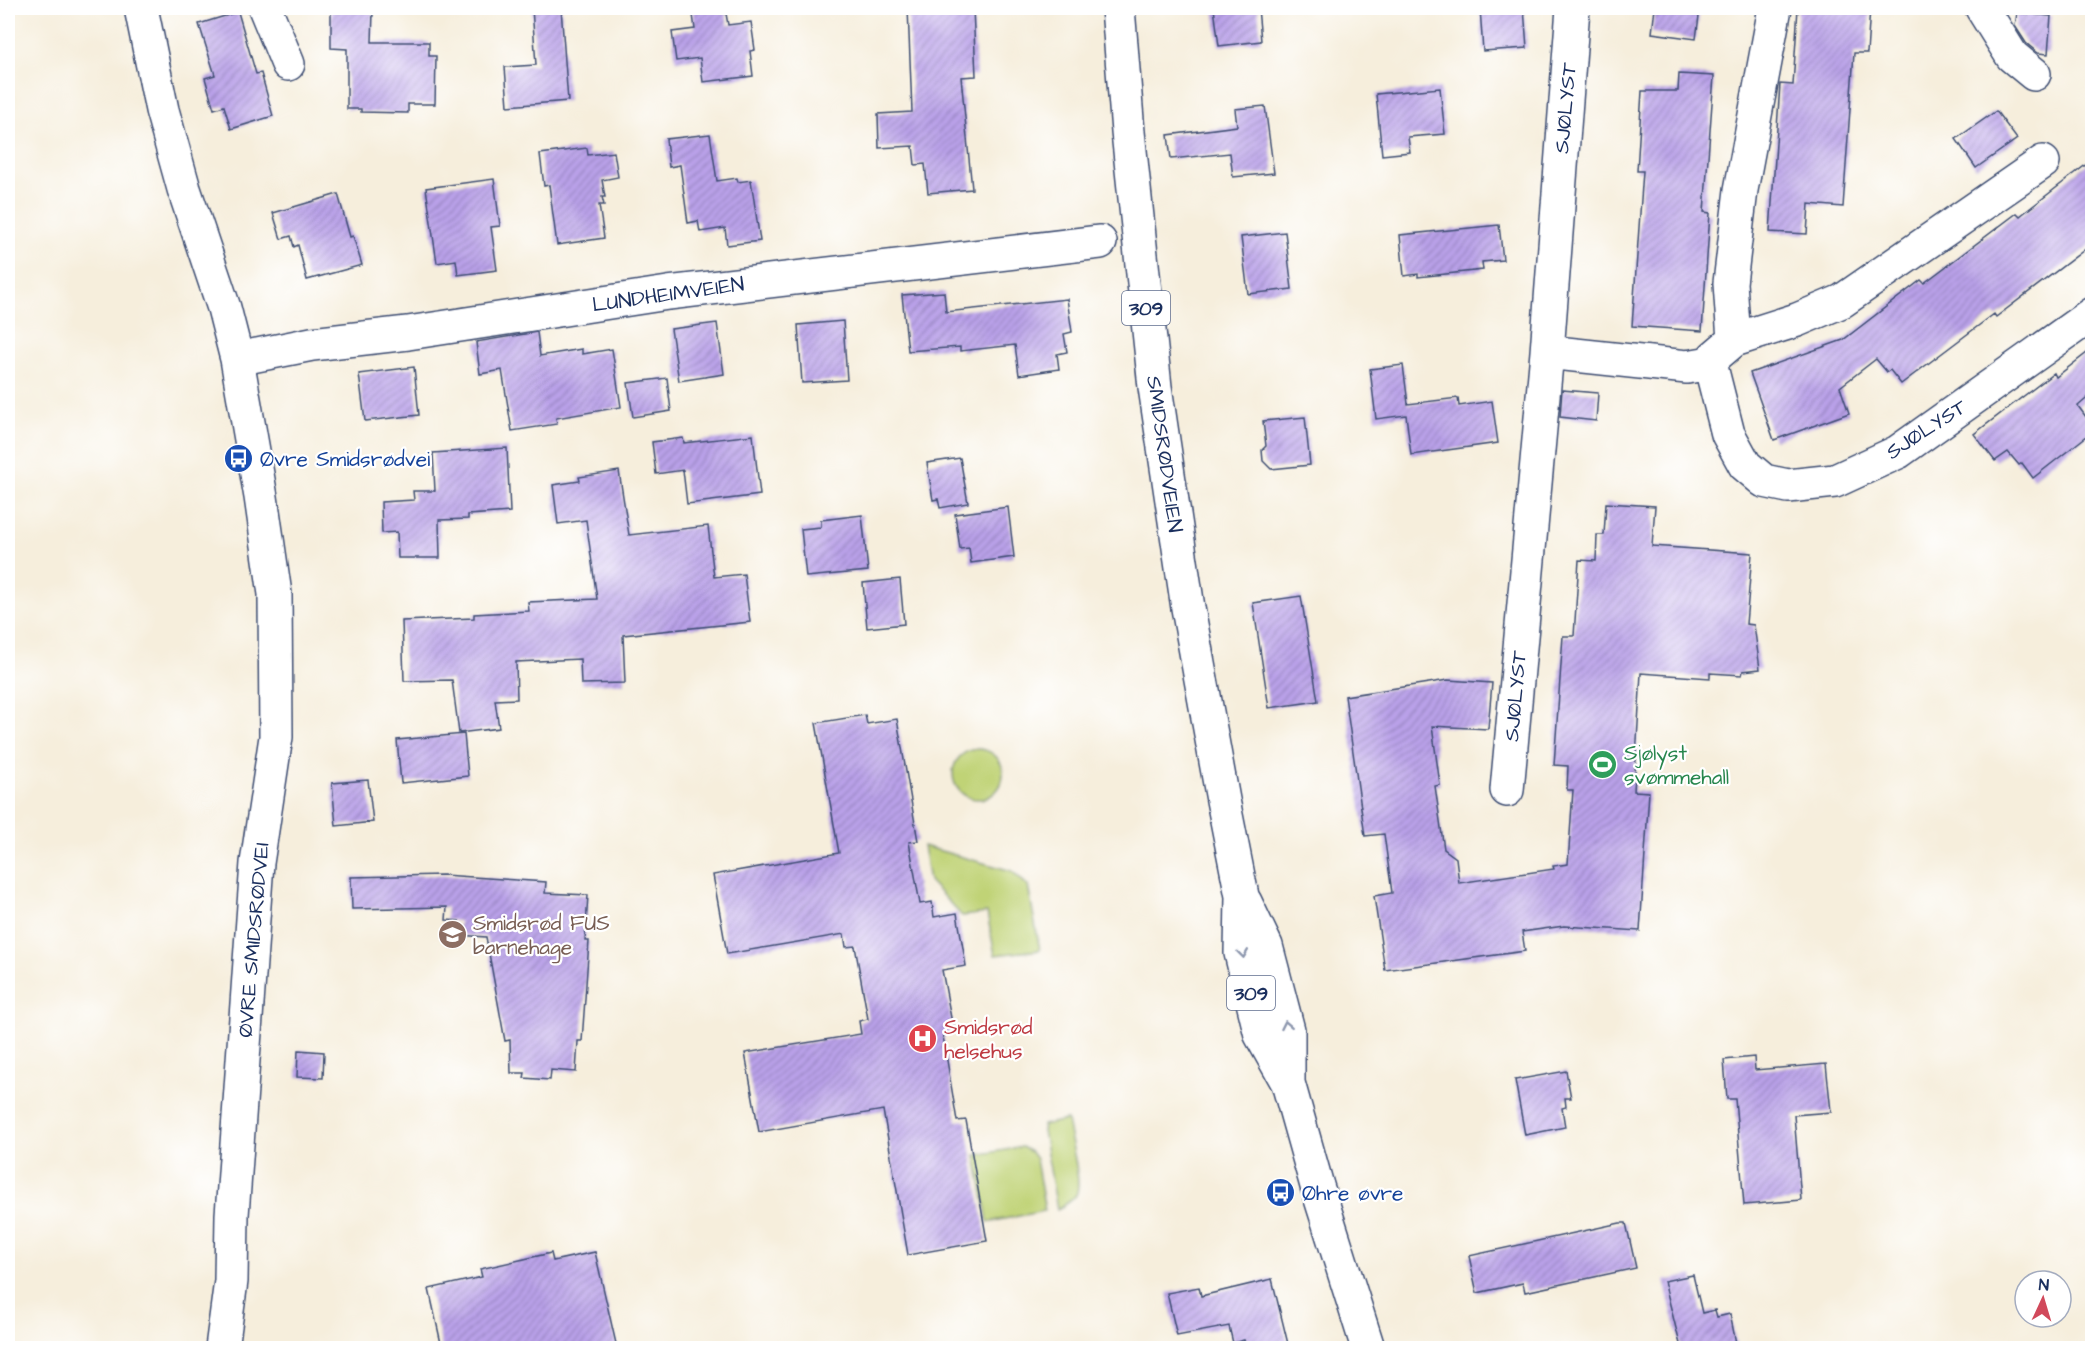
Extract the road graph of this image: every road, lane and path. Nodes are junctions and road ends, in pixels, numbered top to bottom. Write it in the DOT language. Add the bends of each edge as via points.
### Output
graph roads {
  1 [pos="141,8"];
  2 [pos="266,8"];
  3 [pos="1118,8"];
  4 [pos="1573,8"];
  5 [pos="1775,8"];
  6 [pos="1982,8"];
  7 [pos="288,64"];
  8 [pos="2034,74"];
  9 [pos="2043,162"];
  10 [pos="1100,242"];
  11 [pos="2092,314"];
  12 [pos="1734,340"];
  13 [pos="1547,352"];
  14 [pos="237,359"];
  15 [pos="1710,363"];
  16 [pos="1506,790"];
  17 [pos="222,1348"];
  18 [pos="1368,1348"];
  1 -- 14 [label="street, ØVRE SMIDSRØDVEI" via="162,110"];
  2 -- 7 [label="street"];
  3 -- 18 [label="street, SMIDSRØDVEIEN / 309" via="1136,211 1166,467 1242,896 1241,953 1261,1035 1288,1083"];
  4 -- 13 [label="street, SJØLYST"];
  5 -- 12 [label="street" via="1741,190 1730,283"];
  6 -- 8 [label="street" via="2012,56"];
  9 -- 12 [label="street" via="1842,301"];
  10 -- 14 [label="street, LUNDHEIMVEIEN" via="668,293 312,344"];
  11 -- 15 [label="street, SJØLYST" via="1898,452 1835,481 1788,486 1764,481 1745,465 1728,434"];
  12 -- 15 [label="street"];
  13 -- 15 [label="street" via="1687,367"];
  13 -- 16 [label="street, SJØLYST"];
  14 -- 17 [label="street, ØVRE SMIDSRØDVEI" via="275,594 276,737 257,863 232,1215 231,1281"];
}
